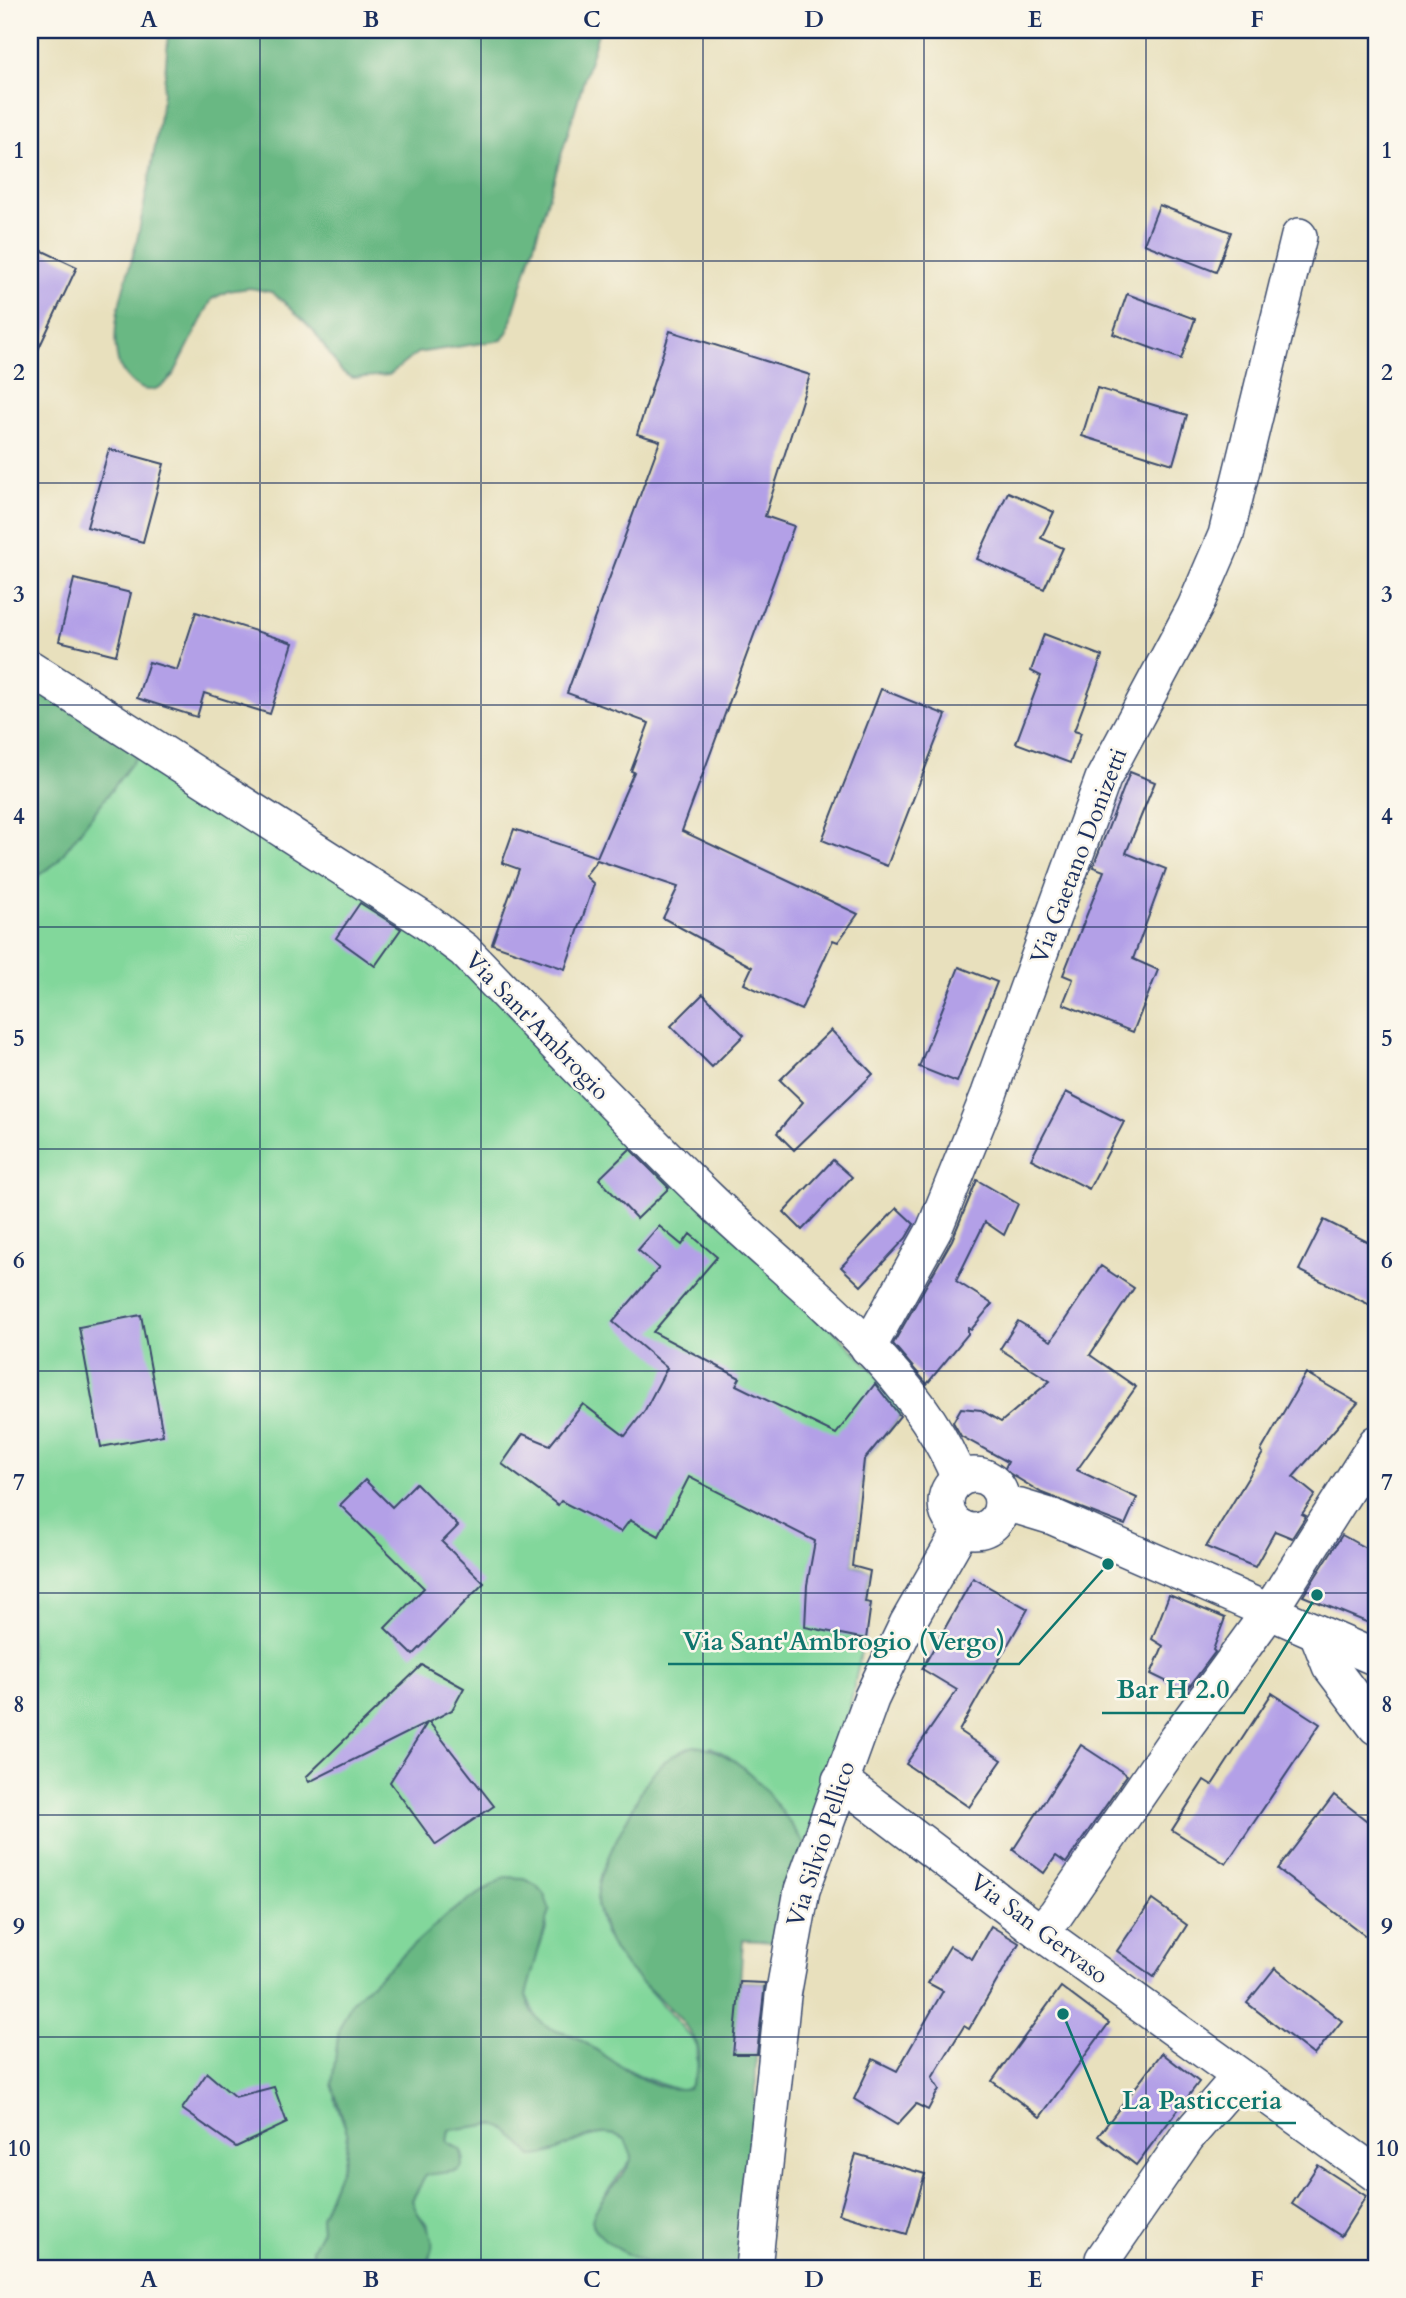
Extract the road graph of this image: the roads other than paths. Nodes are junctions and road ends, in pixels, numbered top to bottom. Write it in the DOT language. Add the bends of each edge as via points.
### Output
graph roads {
  1 [pos="1299,236"];
  2 [pos="30,668"];
  3 [pos="868,1348"];
  4 [pos="1376,1443"];
  5 [pos="959,1479"];
  6 [pos="1002,1505"];
  7 [pos="962,1528"];
  8 [pos="1269,1612"];
  9 [pos="1317,1633"];
  10 [pos="1376,1658"];
  11 [pos="1376,1727"];
  12 [pos="840,1780"];
  13 [pos="1040,1932"];
  14 [pos="1238,2077"];
  15 [pos="1376,2174"];
  16 [pos="1103,2259"];
  17 [pos="754,2268"];
  1 -- 3 [label="street, Via Gaetano Donizetti" via="1226,536 1195,607 1103,779 989,1094 934,1230"];
  2 -- 3 [label="street, Via Sant'Ambrogio" via="425,920 464,950 705,1196"];
  3 -- 5 [label="street, Via Sant'Ambrogio" via="910,1392 942,1441"];
  4 -- 8 [label="street"];
  5 -- 6 [label="street" via="976,1475 993,1481"];
  5 -- 7 [label="street" via="946,1502 952,1520"];
  6 -- 7 [label="street" via="987,1527"];
  6 -- 8 [label="street" via="1053,1517"];
  7 -- 12 [label="street, Via Silvio Pellico" via="902,1633"];
  8 -- 9 [label="street"];
  8 -- 13 [label="street"];
  9 -- 10 [label="street"];
  9 -- 11 [label="street" via="1330,1666"];
  12 -- 13 [label="street, Via San Gervaso"];
  12 -- 17 [label="street, Via Silvio Pellico" via="802,1890 791,1941"];
  13 -- 14 [label="street, Via San Gervaso"];
  14 -- 15 [label="street, Via San Gervaso"];
  14 -- 16 [label="street" via="1186,2137"];
}
